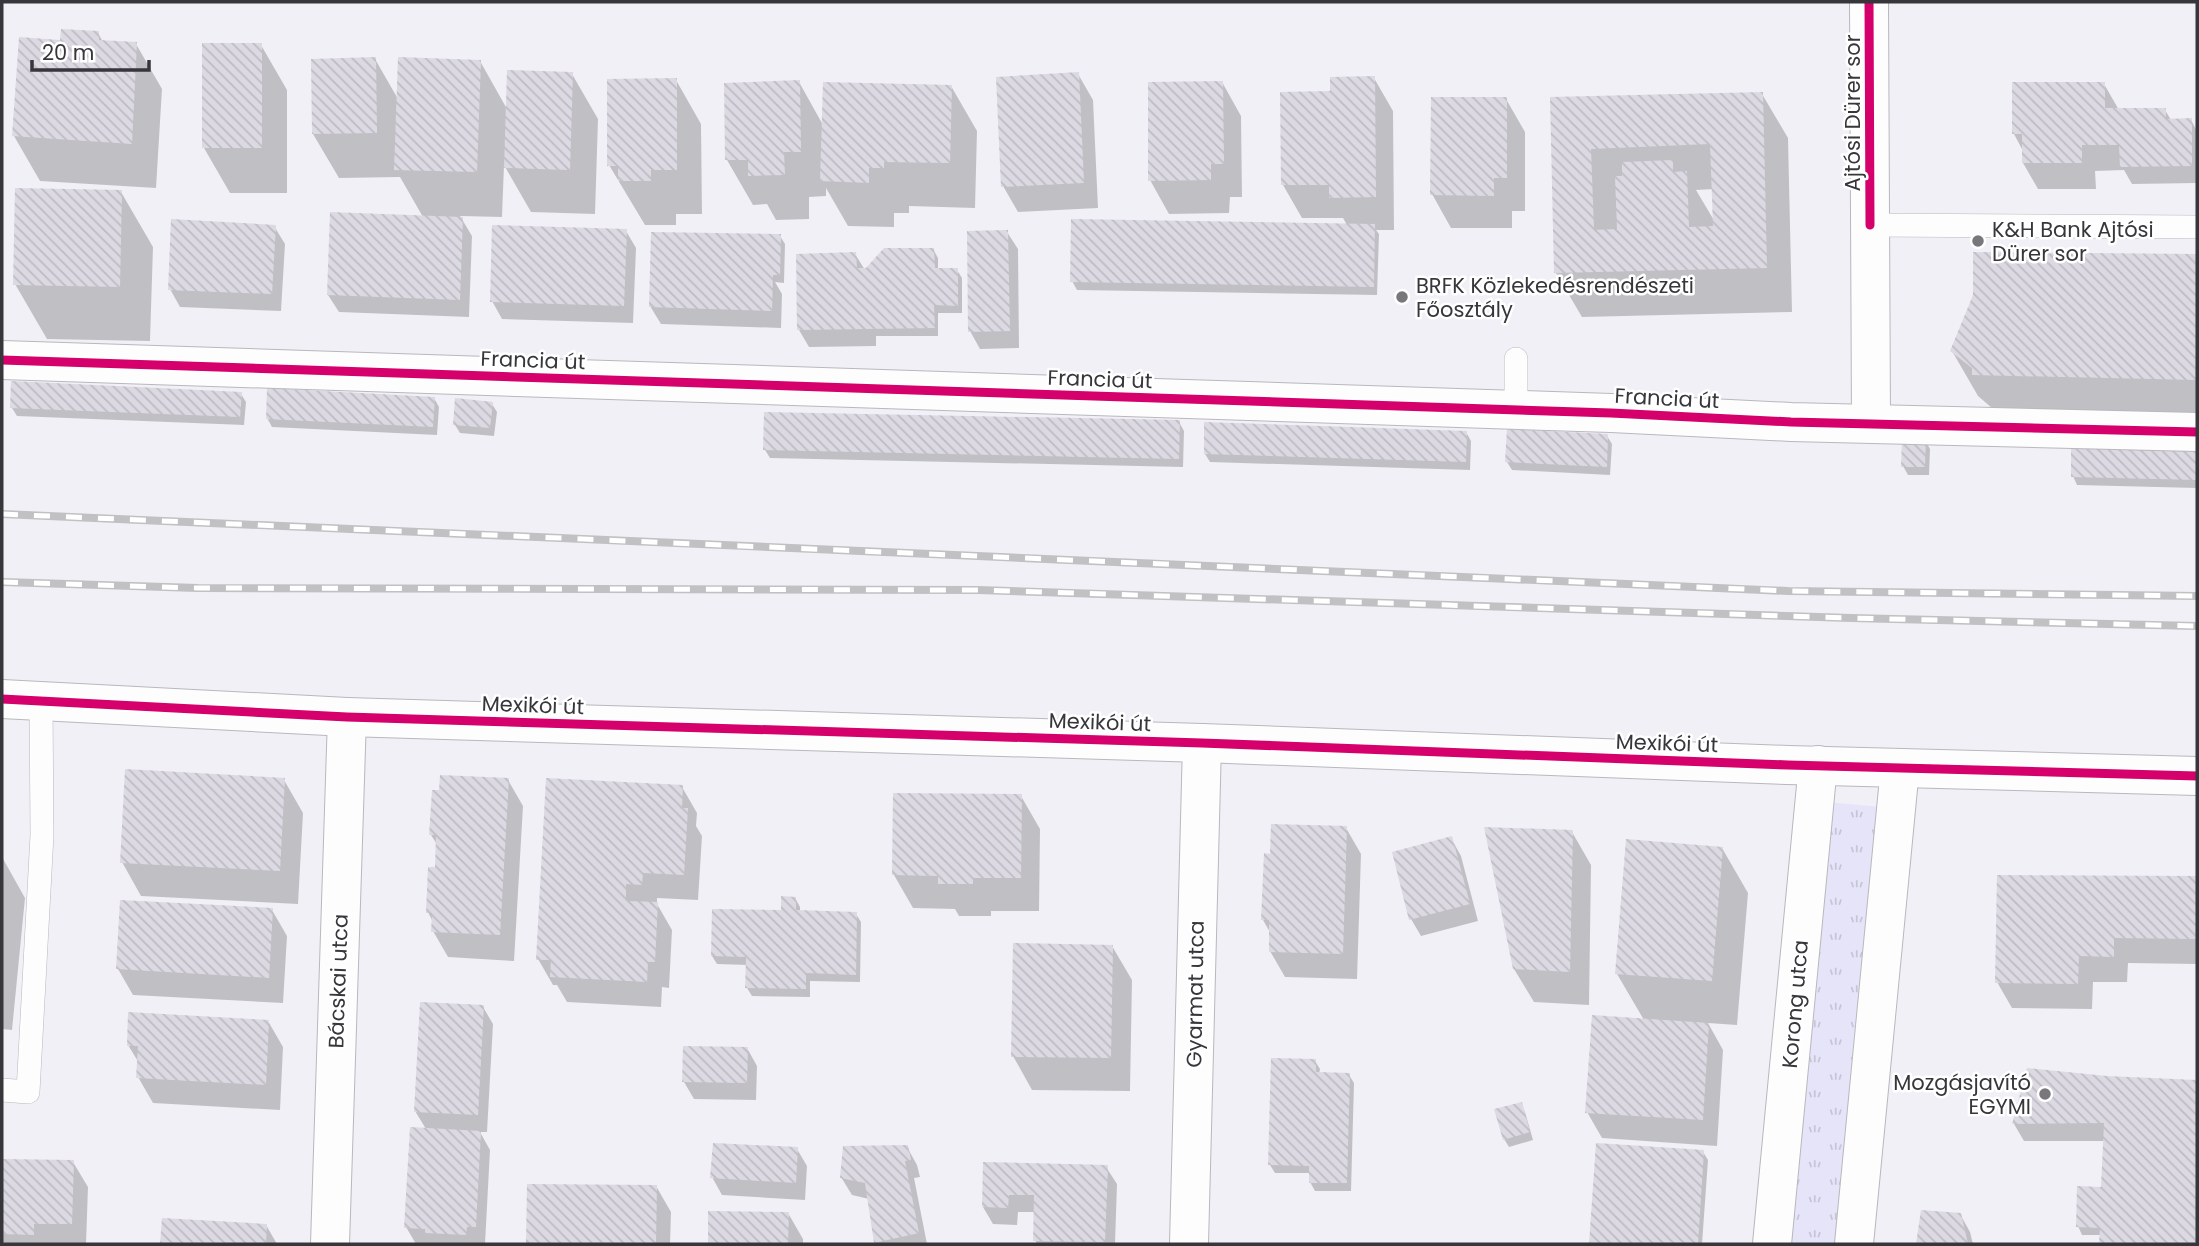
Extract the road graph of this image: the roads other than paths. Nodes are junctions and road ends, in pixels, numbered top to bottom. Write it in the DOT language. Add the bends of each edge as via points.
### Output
graph roads {
  1 [pos="1869,2"];
  2 [pos="1870,225"];
  3 [pos="2197,227"];
  4 [pos="1516,359"];
  5 [pos="2,360"];
  6 [pos="1516,410"];
  7 [pos="1871,422"];
  8 [pos="2197,432"];
  9 [pos="2,699"];
  10 [pos="41,701"];
  11 [pos="347,718"];
  12 [pos="1202,743"];
  13 [pos="1818,765"];
  14 [pos="1900,768"];
  15 [pos="2197,776"];
  16 [pos="2,1090"];
  17 [pos="330,1244"];
  18 [pos="1189,1244"];
  19 [pos="1772,1244"];
  20 [pos="1854,1244"];
  1 -- 2 [label="street, Ajtósi Dürer sor"];
  2 -- 3 [label="lane"];
  2 -- 7 [label="street, Ajtósi Dürer sor"];
  4 -- 6 [label="lane"];
  5 -- 6 [label="street, Francia út"];
  6 -- 7 [label="street, Francia út"];
  7 -- 8 [label="street, Francia út"];
  9 -- 10 [label="street, Mexikói út"];
  10 -- 11 [label="street, Mexikói út"];
  10 -- 16 [label="lane" via="42,835 28,1093"];
  11 -- 12 [label="street, Mexikói út"];
  11 -- 17 [label="street, Bácskai utca"];
  12 -- 13 [label="street, Mexikói út"];
  12 -- 18 [label="street, Gyarmat utca"];
  13 -- 14 [label="street, Mexikói út"];
  13 -- 19 [label="street, Korong utca"];
  14 -- 15 [label="street, Mexikói út"];
  14 -- 20 [label="street"];
}
